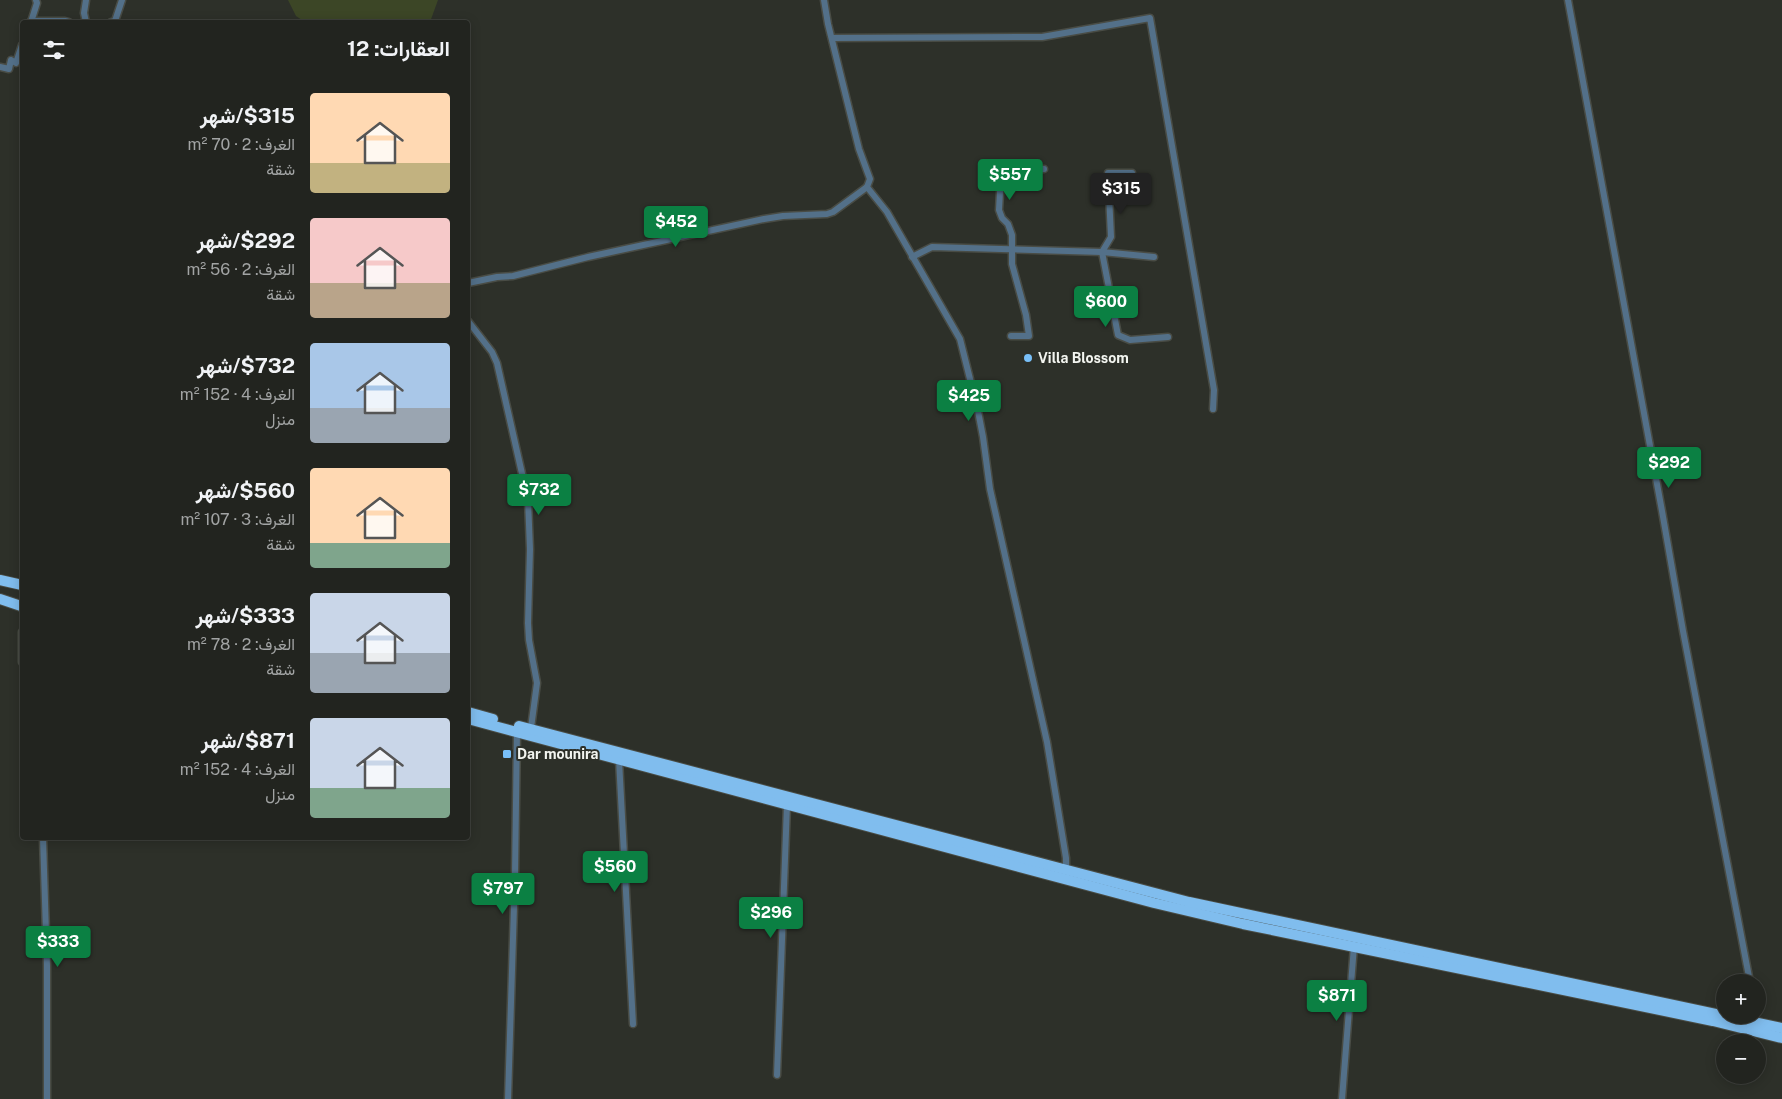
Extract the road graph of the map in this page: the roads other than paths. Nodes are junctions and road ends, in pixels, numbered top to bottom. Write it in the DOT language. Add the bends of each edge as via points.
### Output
graph roads {
  1 [pos="36,0"];
  2 [pos="86,0"];
  3 [pos="122,0"];
  4 [pos="824,0"];
  5 [pos="1568,0"];
  6 [pos="32,20"];
  7 [pos="86,20"];
  8 [pos="115,20"];
  9 [pos="832,38"];
  10 [pos="20,51"];
  11 [pos="0,67"];
  12 [pos="1044,169"];
  13 [pos="1132,172"];
  14 [pos="867,186"];
  15 [pos="1011,249"];
  16 [pos="1102,252"];
  17 [pos="1154,256"];
  18 [pos="912,257"];
  19 [pos="470,283"];
  20 [pos="470,324"];
  21 [pos="1011,336"];
  22 [pos="1168,337"];
  23 [pos="1213,409"];
  24 [pos="0,580"];
  25 [pos="20,585"];
  26 [pos="0,599"];
  27 [pos="20,606"];
  28 [pos="470,713"];
  29 [pos="470,720"];
  30 [pos="531,728"];
  31 [pos="517,732"];
  32 [pos="619,760"];
  33 [pos="787,805"];
  34 [pos="43,840"];
  35 [pos="1066,870"];
  36 [pos="1354,946"];
  37 [pos="1748,974"];
  38 [pos="1716,1010"];
  39 [pos="1766,1022"];
  40 [pos="633,1024"];
  41 [pos="1782,1028"];
  42 [pos="1782,1038"];
  43 [pos="777,1075"];
  44 [pos="47,1099"];
  45 [pos="508,1099"];
  46 [pos="1342,1099"];
  1 -- 6 [label="street"];
  2 -- 7 [label="street"];
  3 -- 8 [label="street"];
  4 -- 9 [label="street"];
  5 -- 37 [label="street"];
  9 -- 14 [label="street" via="859,149 870,178"];
  9 -- 23 [label="street" via="1042,36 1150,18 1214,390"];
  10 -- 11 [label="street" via="16,63 11,60 9,69"];
  12 -- 15 [label="street" via="1006,170 1001,174 999,210 1012,236"];
  13 -- 16 [label="street" via="1108,173 1111,237"];
  14 -- 18 [label="street" via="887,212"];
  14 -- 19 [label="street" via="842,207 827,214 764,219 513,276"];
  15 -- 16 [label="street"];
  15 -- 18 [label="street" via="932,247"];
  15 -- 21 [label="street" via="1029,336"];
  16 -- 17 [label="street"];
  16 -- 22 [label="street" via="1118,335 1130,340"];
  18 -- 35 [label="street" via="954,326 972,383 984,437 992,498 1047,742"];
  20 -- 30 [label="street" via="497,362 528,500 528,622 537,683"];
  24 -- 25 [label="highway"];
  26 -- 27 [label="highway"];
  28 -- 30 [label="highway"];
  29 -- 31 [label="highway"];
  30 -- 35 [label="highway"];
  31 -- 32 [label="highway"];
  31 -- 45 [label="street"];
  32 -- 33 [label="highway"];
  32 -- 40 [label="street"];
  33 -- 36 [label="highway" via="1154,903"];
  33 -- 43 [label="street"];
  34 -- 44 [label="street"];
  35 -- 38 [label="highway" via="1189,902"];
  36 -- 42 [label="highway"];
  36 -- 46 [label="street"];
  39 -- 41 [label="highway"];
}
